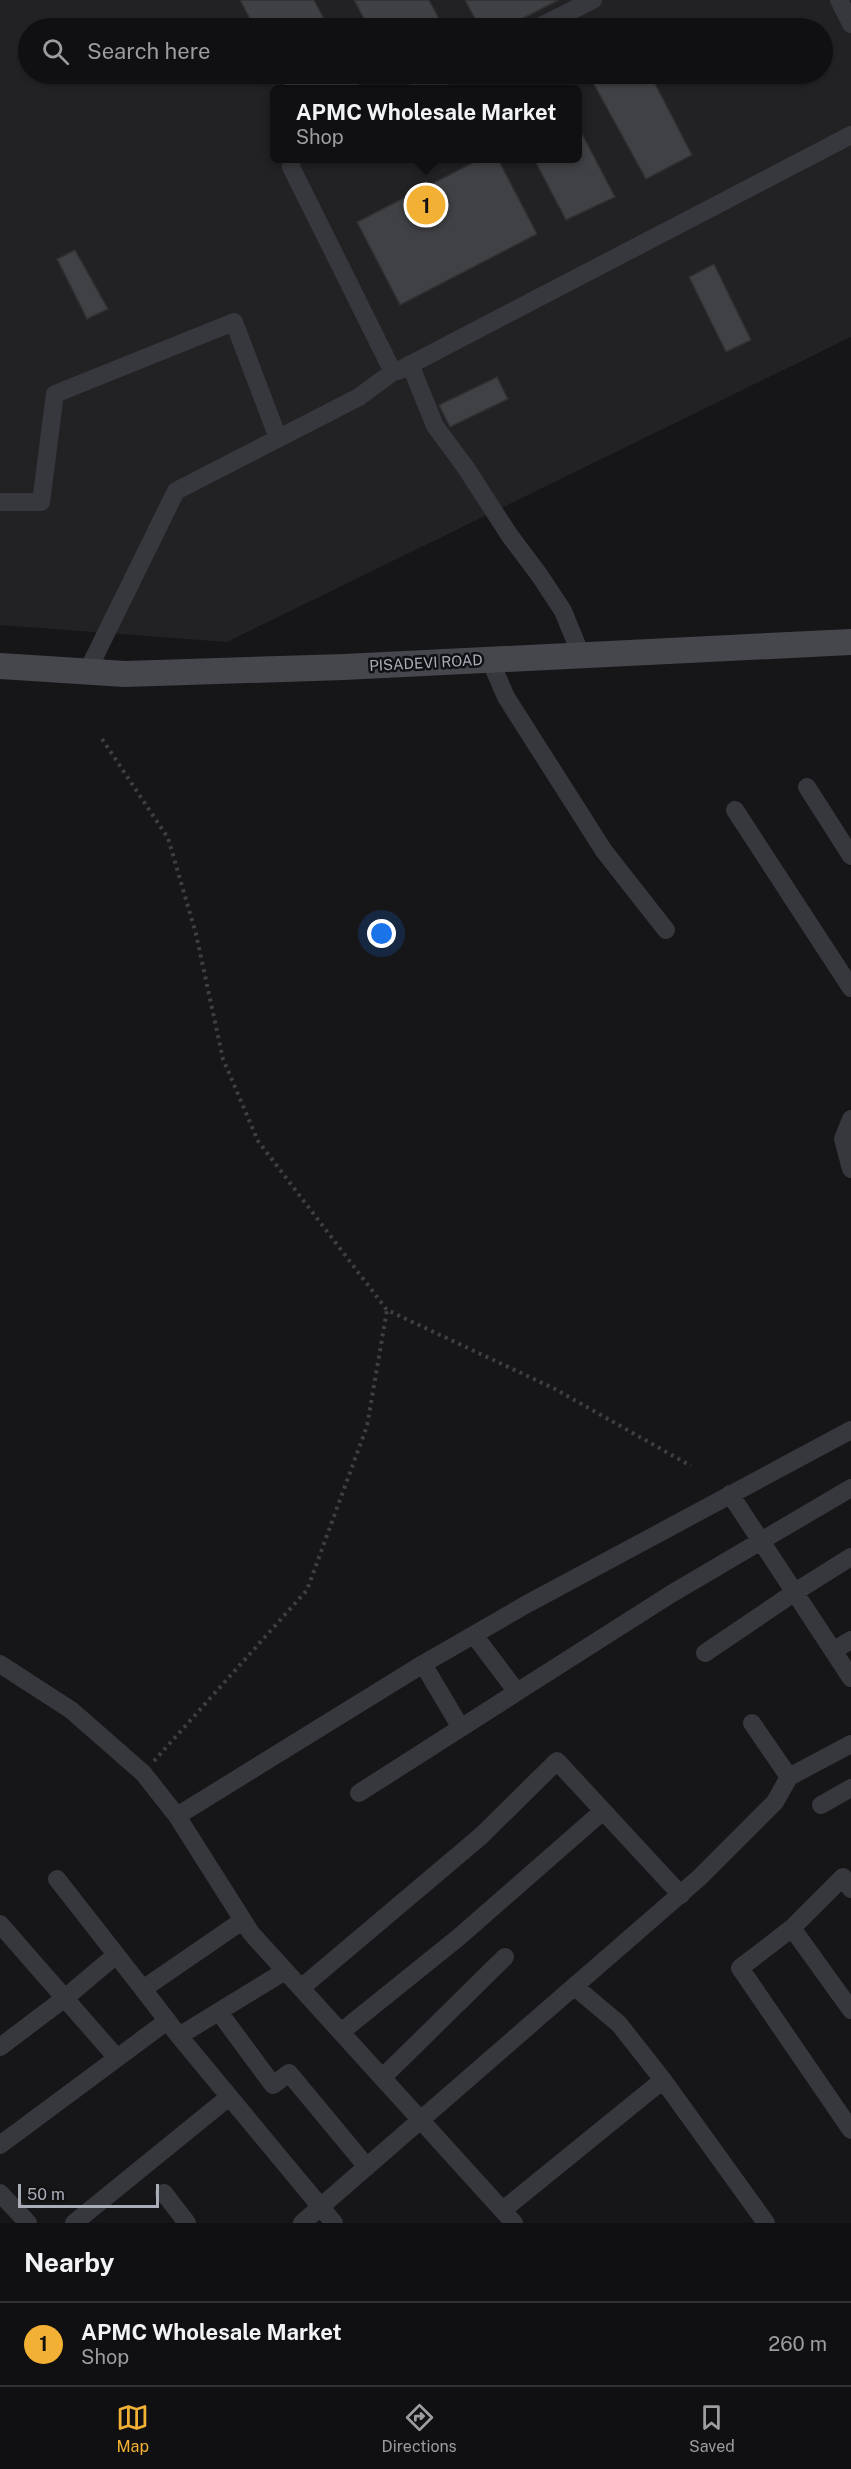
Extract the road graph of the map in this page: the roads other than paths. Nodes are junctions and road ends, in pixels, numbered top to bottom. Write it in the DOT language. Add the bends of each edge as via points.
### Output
graph roads {
  1 [pos="593,0"];
  2 [pos="838,0"];
  3 [pos="557,18"];
  4 [pos="851,24"];
  5 [pos="851,135"];
  6 [pos="292,163"];
  7 [pos="402,368"];
  8 [pos="278,438"];
  9 [pos="0,502"];
  10 [pos="851,642"];
  11 [pos="581,655"];
  12 [pos="490,660"];
  13 [pos="0,666"];
  14 [pos="87,672"];
  15 [pos="807,788"];
  16 [pos="735,810"];
  17 [pos="851,856"];
  18 [pos="666,930"];
  19 [pos="851,988"];
  20 [pos="851,1119"];
  21 [pos="851,1169"];
  22 [pos="851,1430"];
  23 [pos="851,1488"];
  24 [pos="730,1494"];
  25 [pos="761,1540"];
  26 [pos="851,1557"];
  27 [pos="795,1592"];
  28 [pos="474,1635"];
  29 [pos="851,1640"];
  30 [pos="833,1651"];
  31 [pos="705,1653"];
  32 [pos="423,1664"];
  33 [pos="0,1665"];
  34 [pos="851,1678"];
  35 [pos="517,1692"];
  36 [pos="752,1723"];
  37 [pos="461,1728"];
  38 [pos="851,1744"];
  39 [pos="789,1777"];
  40 [pos="851,1788"];
  41 [pos="359,1793"];
  42 [pos="821,1805"];
  43 [pos="603,1811"];
  44 [pos="177,1816"];
  45 [pos="57,1879"];
  46 [pos="848,1879"];
  47 [pos="681,1895"];
  48 [pos="242,1921"];
  49 [pos="0,1924"];
  50 [pos="792,1928"];
  51 [pos="116,1954"];
  52 [pos="505,1957"];
  53 [pos="285,1971"];
  54 [pos="575,1987"];
  55 [pos="301,1988"];
  56 [pos="143,1989"];
  57 [pos="65,1998"];
  58 [pos="851,2010"];
  59 [pos="219,2012"];
  60 [pos="167,2021"];
  61 [pos="341,2032"];
  62 [pos="179,2036"];
  63 [pos="0,2047"];
  64 [pos="117,2058"];
  65 [pos="383,2078"];
  66 [pos="663,2080"];
  67 [pos="229,2097"];
  68 [pos="422,2120"];
  69 [pos="851,2130"];
  70 [pos="2,2139"];
  71 [pos="367,2167"];
  72 [pos="0,2193"];
  73 [pos="164,2193"];
  74 [pos="320,2208"];
  75 [pos="508,2217"];
  76 [pos="81,2221"];
  77 [pos="28,2223"];
  78 [pos="187,2223"];
  79 [pos="302,2223"];
  80 [pos="334,2223"];
  81 [pos="766,2223"];
  1 -- 3 [label="street"];
  2 -- 4 [label="street"];
  5 -- 7 [label="street"];
  6 -- 7 [label="street"];
  7 -- 8 [label="street" via="358,397"];
  7 -- 11 [label="street" via="435,426 563,611"];
  8 -- 9 [label="street" via="234,322 55,394 40,502"];
  8 -- 14 [label="street" via="176,491"];
  10 -- 11 [label="street, PISADEVI ROAD"];
  11 -- 12 [label="street, PISADEVI ROAD"];
  12 -- 14 [label="street, PISADEVI ROAD" via="125,674"];
  12 -- 18 [label="street" via="506,696 604,851"];
  13 -- 14 [label="street, PISADEVI ROAD"];
  15 -- 17 [label="street"];
  16 -- 19 [label="street"];
  20 -- 21 [label="street" via="843,1139"];
  22 -- 24 [label="street"];
  23 -- 25 [label="street"];
  24 -- 25 [label="street"];
  24 -- 28 [label="street"];
  25 -- 27 [label="street"];
  25 -- 35 [label="street"];
  26 -- 27 [label="street"];
  27 -- 30 [label="street"];
  27 -- 31 [label="street"];
  28 -- 32 [label="street"];
  28 -- 35 [label="street"];
  29 -- 30 [label="street"];
  30 -- 34 [label="street"];
  32 -- 37 [label="street"];
  32 -- 44 [label="street"];
  33 -- 44 [label="street" via="70,1710 143,1773"];
  35 -- 37 [label="street"];
  36 -- 39 [label="street"];
  37 -- 41 [label="street"];
  38 -- 39 [label="street"];
  39 -- 47 [label="street" via="775,1802"];
  40 -- 42 [label="street"];
  43 -- 47 [label="street"];
  43 -- 55 [label="street" via="557,1761 481,1836"];
  43 -- 61 [label="street" via="459,1937"];
  44 -- 48 [label="street"];
  45 -- 51 [label="street"];
  46 -- 50 [label="street"];
  47 -- 54 [label="street"];
  48 -- 53 [label="street"];
  48 -- 56 [label="street"];
  49 -- 57 [label="street"];
  50 -- 58 [label="street"];
  50 -- 69 [label="street" via="740,1968"];
  51 -- 56 [label="street"];
  51 -- 57 [label="street"];
  52 -- 65 [label="street"];
  53 -- 55 [label="street"];
  53 -- 59 [label="street"];
  54 -- 66 [label="street" via="619,2024"];
  54 -- 68 [label="street"];
  55 -- 61 [label="street"];
  56 -- 60 [label="street"];
  57 -- 63 [label="street"];
  57 -- 64 [label="street"];
  59 -- 62 [label="street"];
  59 -- 71 [label="street" via="273,2085 289,2073"];
  60 -- 62 [label="street"];
  60 -- 64 [label="street"];
  61 -- 65 [label="street"];
  62 -- 67 [label="street"];
  64 -- 70 [label="street"];
  65 -- 68 [label="street"];
  66 -- 75 [label="street"];
  66 -- 81 [label="street"];
  67 -- 74 [label="street"];
  67 -- 76 [label="street"];
  68 -- 71 [label="street"];
  68 -- 75 [label="street"];
  71 -- 74 [label="street"];
  72 -- 77 [label="street"];
  73 -- 78 [label="street"];
  74 -- 79 [label="street"];
  74 -- 80 [label="street"];
}
